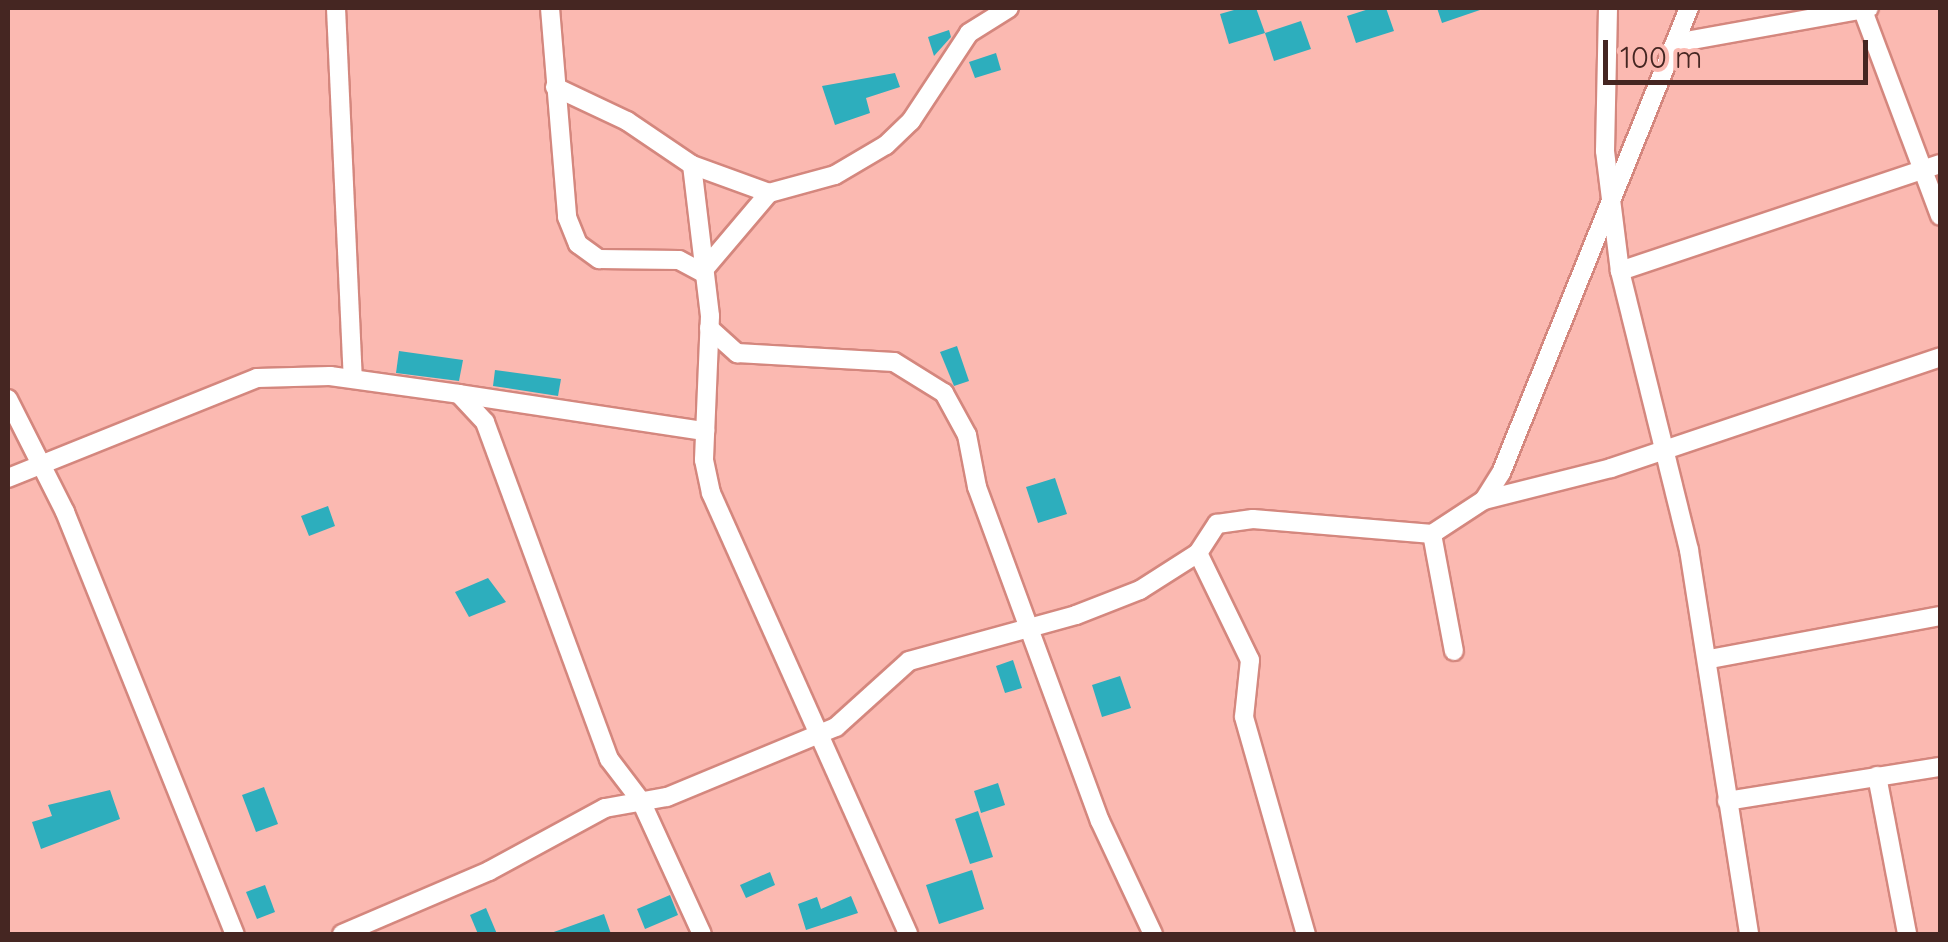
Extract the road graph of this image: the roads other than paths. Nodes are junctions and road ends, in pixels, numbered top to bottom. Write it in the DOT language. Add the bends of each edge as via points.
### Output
graph roads {
  1 [pos="336,8"];
  2 [pos="550,8"];
  3 [pos="1009,8"];
  4 [pos="1608,8"];
  5 [pos="1689,8"];
  6 [pos="1865,8"];
  7 [pos="1675,43"];
  8 [pos="555,87"];
  9 [pos="692,165"];
  10 [pos="1932,167"];
  11 [pos="769,193"];
  12 [pos="1609,193"];
  13 [pos="1940,216"];
  14 [pos="1620,271"];
  15 [pos="702,272"];
  16 [pos="709,328"];
  17 [pos="737,353"];
  18 [pos="1940,358"];
  19 [pos="708,374"];
  20 [pos="352,378"];
  21 [pos="459,394"];
  22 [pos="8,400"];
  23 [pos="705,431"];
  24 [pos="1667,448"];
  25 [pos="39,466"];
  26 [pos="8,478"];
  27 [pos="1484,500"];
  28 [pos="1432,534"];
  29 [pos="1198,552"];
  30 [pos="1940,616"];
  31 [pos="1030,627"];
  32 [pos="1454,651"];
  33 [pos="1710,658"];
  34 [pos="822,733"];
  35 [pos="1940,768"];
  36 [pos="1876,776"];
  37 [pos="640,801"];
  38 [pos="1727,801"];
  39 [pos="235,934"];
  40 [pos="342,934"];
  41 [pos="702,934"];
  42 [pos="908,934"];
  43 [pos="1153,934"];
  44 [pos="1306,934"];
  45 [pos="1749,934"];
  46 [pos="1906,934"];
  1 -- 20 [label="street"];
  2 -- 8 [label="street"];
  3 -- 11 [label="street" via="969,33 886,145 835,174"];
  4 -- 12 [label="street"];
  5 -- 7 [label="street"];
  6 -- 7 [label="street"];
  6 -- 10 [label="street"];
  7 -- 12 [label="street"];
  8 -- 9 [label="street" via="627,121"];
  8 -- 15 [label="street" via="567,217 578,244 599,259 679,260"];
  9 -- 11 [label="street"];
  9 -- 15 [label="street"];
  10 -- 13 [label="street"];
  10 -- 14 [label="street"];
  11 -- 15 [label="street"];
  12 -- 14 [label="street"];
  12 -- 27 [label="street" via="1501,474"];
  14 -- 24 [label="street"];
  15 -- 16 [label="street"];
  16 -- 17 [label="street"];
  16 -- 19 [label="street"];
  17 -- 19 [label="street"];
  17 -- 31 [label="street" via="894,362 944,393 967,435 977,487"];
  18 -- 24 [label="street"];
  19 -- 23 [label="street"];
  20 -- 21 [label="street"];
  20 -- 25 [label="street" via="258,378"];
  21 -- 23 [label="street"];
  21 -- 37 [label="street" via="485,422 584,698 609,759"];
  22 -- 25 [label="street"];
  23 -- 34 [label="street" via="710,493"];
  24 -- 27 [label="street"];
  24 -- 33 [label="street"];
  25 -- 26 [label="street"];
  25 -- 39 [label="street" via="65,512"];
  27 -- 28 [label="street"];
  28 -- 29 [label="street" via="1230,520 1217,524"];
  28 -- 32 [label="street"];
  29 -- 31 [label="street" via="1140,590"];
  29 -- 44 [label="street" via="1250,660 1244,717"];
  30 -- 33 [label="street"];
  31 -- 34 [label="street" via="909,661"];
  31 -- 43 [label="street" via="1100,821"];
  33 -- 38 [label="street"];
  34 -- 37 [label="street"];
  34 -- 42 [label="street"];
  35 -- 36 [label="street"];
  36 -- 38 [label="street"];
  36 -- 46 [label="street"];
  37 -- 40 [label="street" via="605,808 490,871"];
  37 -- 41 [label="street"];
  38 -- 45 [label="street"];
}
